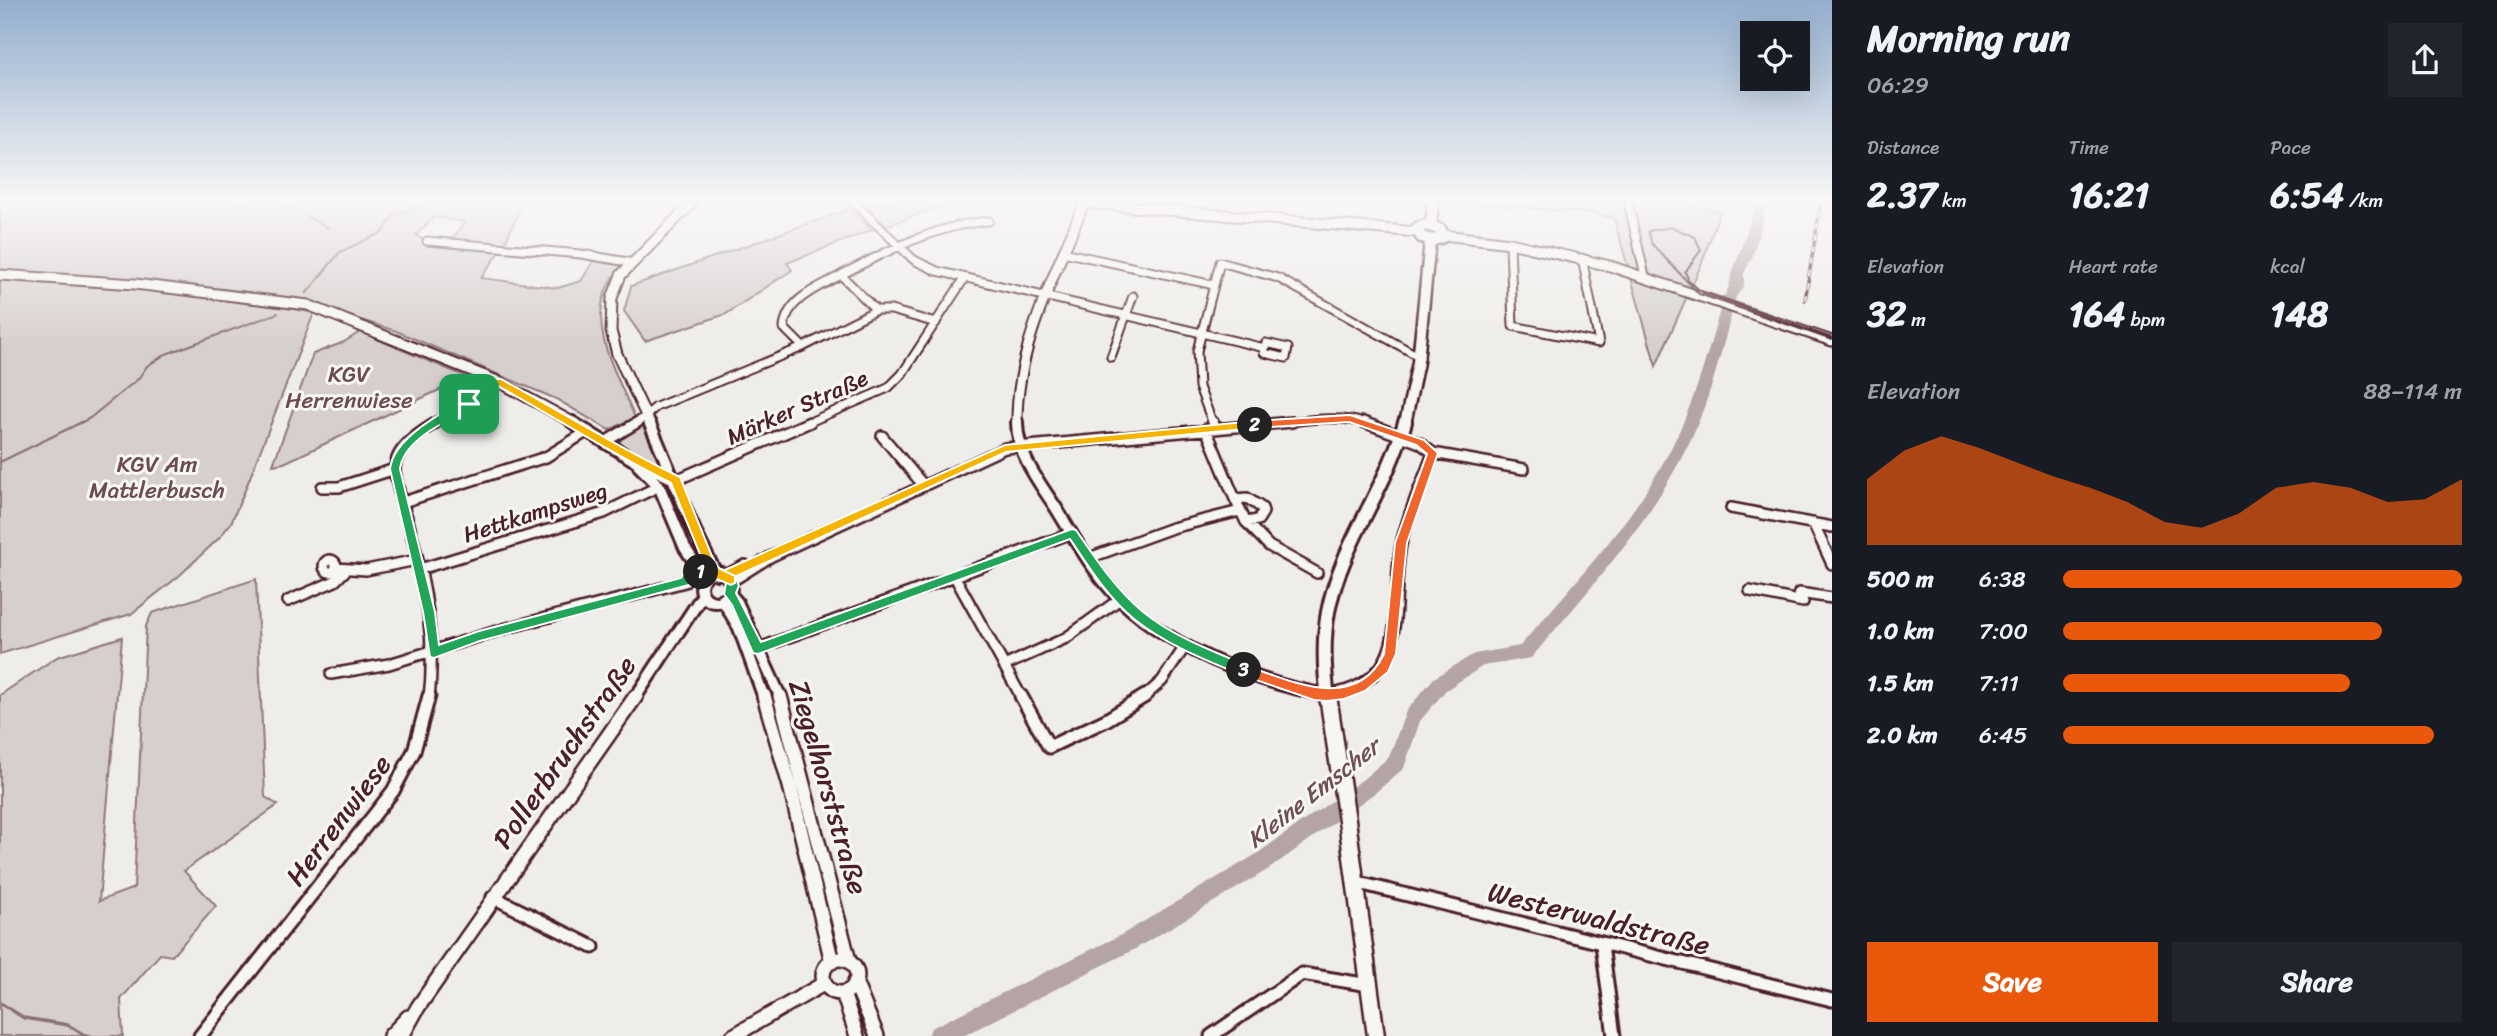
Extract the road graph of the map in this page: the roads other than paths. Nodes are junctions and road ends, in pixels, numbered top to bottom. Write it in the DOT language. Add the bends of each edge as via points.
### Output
graph roads {
  1 [pos="538,250"];
  2 [pos="646,250"];
  3 [pos="895,250"];
  4 [pos="903,250"];
  5 [pos="1429,250"];
  6 [pos="1510,250"];
  7 [pos="1545,250"];
  8 [pos="1641,250"];
  9 [pos="1063,252"];
  10 [pos="1582,258"];
  11 [pos="1220,262"];
  12 [pos="634,263"];
  13 [pos="0,275"];
  14 [pos="841,275"];
  15 [pos="1645,276"];
  16 [pos="964,279"];
  17 [pos="1214,285"];
  18 [pos="1044,296"];
  19 [pos="1133,296"];
  20 [pos="876,310"];
  21 [pos="1126,316"];
  22 [pos="936,323"];
  23 [pos="1201,333"];
  24 [pos="1832,339"];
  25 [pos="803,347"];
  26 [pos="1265,348"];
  27 [pos="1420,356"];
  28 [pos="1111,357"];
  29 [pos="497,381"];
  30 [pos="646,415"];
  31 [pos="1210,428"];
  32 [pos="588,431"];
  33 [pos="882,436"];
  34 [pos="1402,436"];
  35 [pos="605,442"];
  36 [pos="1020,446"];
  37 [pos="1433,453"];
  38 [pos="632,459"];
  39 [pos="395,469"];
  40 [pos="1524,469"];
  41 [pos="676,480"];
  42 [pos="659,485"];
  43 [pos="925,486"];
  44 [pos="323,487"];
  45 [pos="1235,499"];
  46 [pos="403,502"];
  47 [pos="1731,508"];
  48 [pos="1240,511"];
  49 [pos="1246,522"];
  50 [pos="1813,523"];
  51 [pos="1832,527"];
  52 [pos="1072,533"];
  53 [pos="1089,558"];
  54 [pos="695,563"];
  55 [pos="419,564"];
  56 [pos="1832,564"];
  57 [pos="1317,573"];
  58 [pos="955,578"];
  59 [pos="718,587"];
  60 [pos="1750,591"];
  61 [pos="1832,598"];
  62 [pos="1120,599"];
  63 [pos="289,601"];
  64 [pos="1186,645"];
  65 [pos="753,650"];
  66 [pos="434,653"];
  67 [pos="1004,666"];
  68 [pos="331,674"];
  69 [pos="1327,695"];
  70 [pos="1340,769"];
  71 [pos="1349,832"];
  72 [pos="1356,882"];
  73 [pos="493,897"];
  74 [pos="1602,945"];
  75 [pos="593,947"];
  76 [pos="849,961"];
  77 [pos="832,962"];
  78 [pos="855,982"];
  79 [pos="825,983"];
  80 [pos="1369,985"];
  81 [pos="843,993"];
  82 [pos="1832,1000"];
  83 [pos="418,1007"];
  84 [pos="876,1034"];
  85 [pos="200,1036"];
  86 [pos="390,1036"];
  87 [pos="402,1036"];
  88 [pos="733,1036"];
  89 [pos="857,1036"];
  90 [pos="1211,1036"];
  91 [pos="1376,1036"];
  92 [pos="1614,1036"];
  1 -- 12 [label="street"];
  2 -- 12 [label="street, Ziegelhorststraße"];
  3 -- 14 [label="street"];
  4 -- 16 [label="street" via="925,266"];
  5 -- 27 [label="main road"];
  6 -- 10 [label="street" via="1513,326 1599,343"];
  7 -- 10 [label="street"];
  8 -- 15 [label="street"];
  9 -- 17 [label="street"];
  9 -- 18 [label="street"];
  10 -- 15 [label="street"];
  11 -- 17 [label="street"];
  11 -- 27 [label="street" via="1278,278"];
  12 -- 30 [label="street, Ziegelhorststraße" via="612,298 611,331"];
  13 -- 29 [label="street" via="308,306"];
  14 -- 20 [label="street"];
  14 -- 25 [label="street" via="791,307 785,316 784,328"];
  15 -- 24 [label="street"];
  16 -- 18 [label="street"];
  16 -- 22 [label="street, Märker Straße"];
  17 -- 23 [label="street"];
  18 -- 21 [label="street"];
  18 -- 36 [label="street" via="1018,390"];
  19 -- 21 [label="street"];
  20 -- 22 [label="street"];
  20 -- 25 [label="street"];
  21 -- 23 [label="street"];
  21 -- 28 [label="street"];
  22 -- 41 [label="street, Märker Straße" via="888,388"];
  23 -- 26 [label="street"];
  23 -- 31 [label="street" via="1199,387"];
  25 -- 30 [label="street"];
  27 -- 34 [label="main road"];
  29 -- 32 [label="street"];
  29 -- 39 [label="street" via="416,436 402,450"];
  30 -- 35 [label="street"];
  30 -- 41 [label="street, Ziegelhorststraße"];
  31 -- 34 [label="street" via="1337,418 1369,423"];
  31 -- 36 [label="street"];
  31 -- 45 [label="street"];
  32 -- 35 [label="street"];
  32 -- 46 [label="street" via="546,457"];
  33 -- 43 [label="street"];
  34 -- 37 [label="street"];
  34 -- 69 [label="main road" via="1329,608"];
  35 -- 38 [label="street"];
  36 -- 43 [label="street"];
  36 -- 52 [label="street"];
  37 -- 40 [label="street"];
  37 -- 69 [label="street" via="1401,543 1390,654 1384,668 1360,687"];
  38 -- 41 [label="street"];
  38 -- 42 [label="street"];
  39 -- 44 [label="street" via="339,487"];
  39 -- 46 [label="street, Herrenwiese"];
  41 -- 59 [label="street, Ziegelhorststraße"];
  42 -- 54 [label="street"];
  42 -- 55 [label="street, Hettkampsweg" via="604,513"];
  43 -- 59 [label="street" via="770,557"];
  45 -- 48 [label="street"];
  45 -- 49 [label="street" via="1253,500 1262,508 1258,520"];
  46 -- 55 [label="street, Herrenwiese"];
  47 -- 50 [label="street"];
  48 -- 49 [label="street"];
  48 -- 53 [label="street" via="1172,528"];
  49 -- 57 [label="street" via="1256,537 1279,554"];
  50 -- 51 [label="street"];
  50 -- 56 [label="street"];
  52 -- 53 [label="street"];
  52 -- 58 [label="street"];
  53 -- 62 [label="street"];
  54 -- 59 [label="street"];
  54 -- 66 [label="street" via="685,582 479,636"];
  55 -- 63 [label="street" via="340,570 335,581"];
  55 -- 66 [label="street, Herrenwiese"];
  58 -- 65 [label="street"];
  58 -- 67 [label="street"];
  59 -- 65 [label="street, Ziegelhorststraße"];
  59 -- 73 [label="street, Pollerbruchstraße" via="677,637"];
  60 -- 61 [label="street" via="1802,602 1799,593"];
  62 -- 64 [label="street"];
  62 -- 67 [label="street" via="1077,634"];
  64 -- 67 [label="street" via="1161,681 1141,699 1049,747"];
  64 -- 69 [label="street" via="1278,682"];
  65 -- 76 [label="street, Ziegelhorststraße" via="783,702"];
  65 -- 77 [label="street, Ziegelhorststraße" via="782,746"];
  66 -- 68 [label="street" via="354,673"];
  66 -- 85 [label="street, Herrenwiese" via="428,715 408,768"];
  69 -- 70 [label="main road"];
  70 -- 71 [label="main road"];
  71 -- 72 [label="main road"];
  72 -- 74 [label="street, Westerwaldstraße"];
  72 -- 80 [label="main road"];
  73 -- 75 [label="street"];
  73 -- 83 [label="street, Pollerbruchstraße"];
  74 -- 82 [label="street, Westerwaldstraße"];
  74 -- 92 [label="street"];
  76 -- 77 [label="street"];
  76 -- 78 [label="street, Ziegelhorststraße" via="856,969"];
  77 -- 79 [label="street" via="825,970"];
  78 -- 81 [label="street"];
  78 -- 84 [label="street, Ziegelhorststraße"];
  79 -- 81 [label="street"];
  79 -- 88 [label="street"];
  80 -- 90 [label="street" via="1302,974"];
  80 -- 91 [label="main road"];
  81 -- 89 [label="street"];
  83 -- 86 [label="street, Pollerbruchstraße"];
  83 -- 87 [label="street, Pollerbruchstraße"];
}
